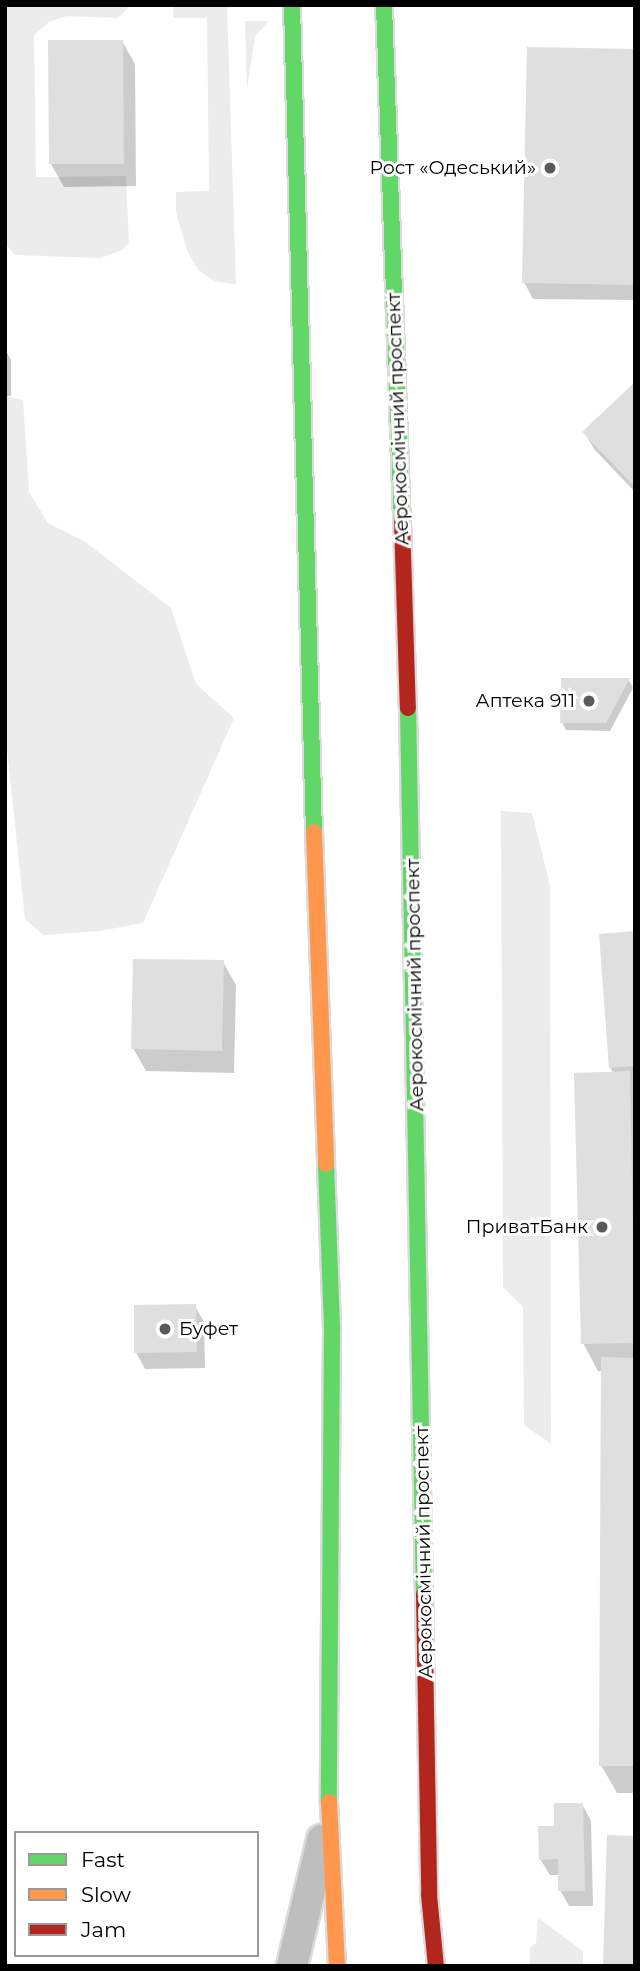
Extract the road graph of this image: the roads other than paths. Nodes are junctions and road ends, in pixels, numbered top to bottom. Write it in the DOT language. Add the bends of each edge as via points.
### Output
graph roads {
  1 [pos="292,5"];
  2 [pos="384,5"];
  3 [pos="329,1812"];
  4 [pos="292,1966"];
  5 [pos="337,1966"];
  6 [pos="436,1966"];
  1 -- 3 [label="main road" via="307,648 332,1331"];
  2 -- 6 [label="main road, Аерокосмічний проспект" via="411,786 429,1895"];
  3 -- 4 [label="street"];
  3 -- 5 [label="main road"];
}
